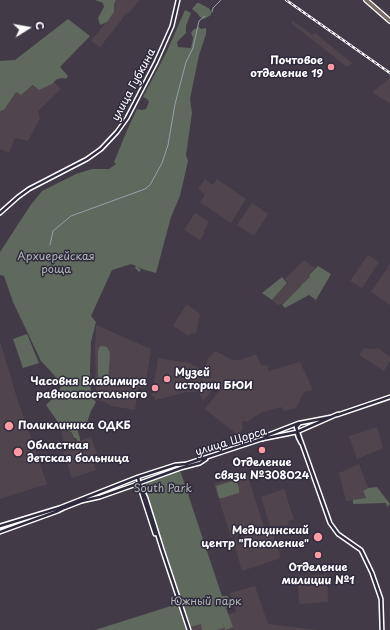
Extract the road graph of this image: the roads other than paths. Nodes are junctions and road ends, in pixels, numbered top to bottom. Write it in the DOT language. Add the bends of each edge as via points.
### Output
graph roads {
  1 [pos="178,0"];
  2 [pos="366,0"];
  3 [pos="390,21"];
  4 [pos="0,213"];
  5 [pos="390,397"];
  6 [pos="338,414"];
  7 [pos="300,423"];
  8 [pos="297,432"];
  9 [pos="262,439"];
  10 [pos="210,457"];
  11 [pos="138,477"];
  12 [pos="139,483"];
  13 [pos="134,485"];
  14 [pos="140,488"];
  15 [pos="63,506"];
  16 [pos="0,526"];
  17 [pos="0,532"];
  18 [pos="162,549"];
  19 [pos="189,630"];
  20 [pos="382,630"];
  1 -- 4 [label="main road, улица Губкина" via="172,26 156,62 117,132 87,159 30,189"];
  2 -- 3 [label="main road"];
  5 -- 6 [label="main road"];
  6 -- 7 [label="main road"];
  6 -- 8 [label="main road, улица Щорса"];
  7 -- 8 [label="main road" via="296,427"];
  7 -- 9 [label="main road"];
  8 -- 9 [label="main road, улица Щорса"];
  8 -- 20 [label="main road" via="332,527 361,550 372,573 381,598"];
  9 -- 10 [label="main road, улица Щорса"];
  10 -- 11 [label="main road, улица Щорса"];
  10 -- 12 [label="main road" via="200,463"];
  11 -- 12 [label="main road"];
  11 -- 15 [label="main road, улица Щорса"];
  12 -- 13 [label="main road"];
  12 -- 14 [label="main road"];
  12 -- 18 [label="main road"];
  13 -- 14 [label="main road"];
  13 -- 15 [label="main road"];
  14 -- 18 [label="main road"];
  15 -- 16 [label="main road"];
  15 -- 17 [label="main road" via="58,511"];
  18 -- 19 [label="main road"];
}
